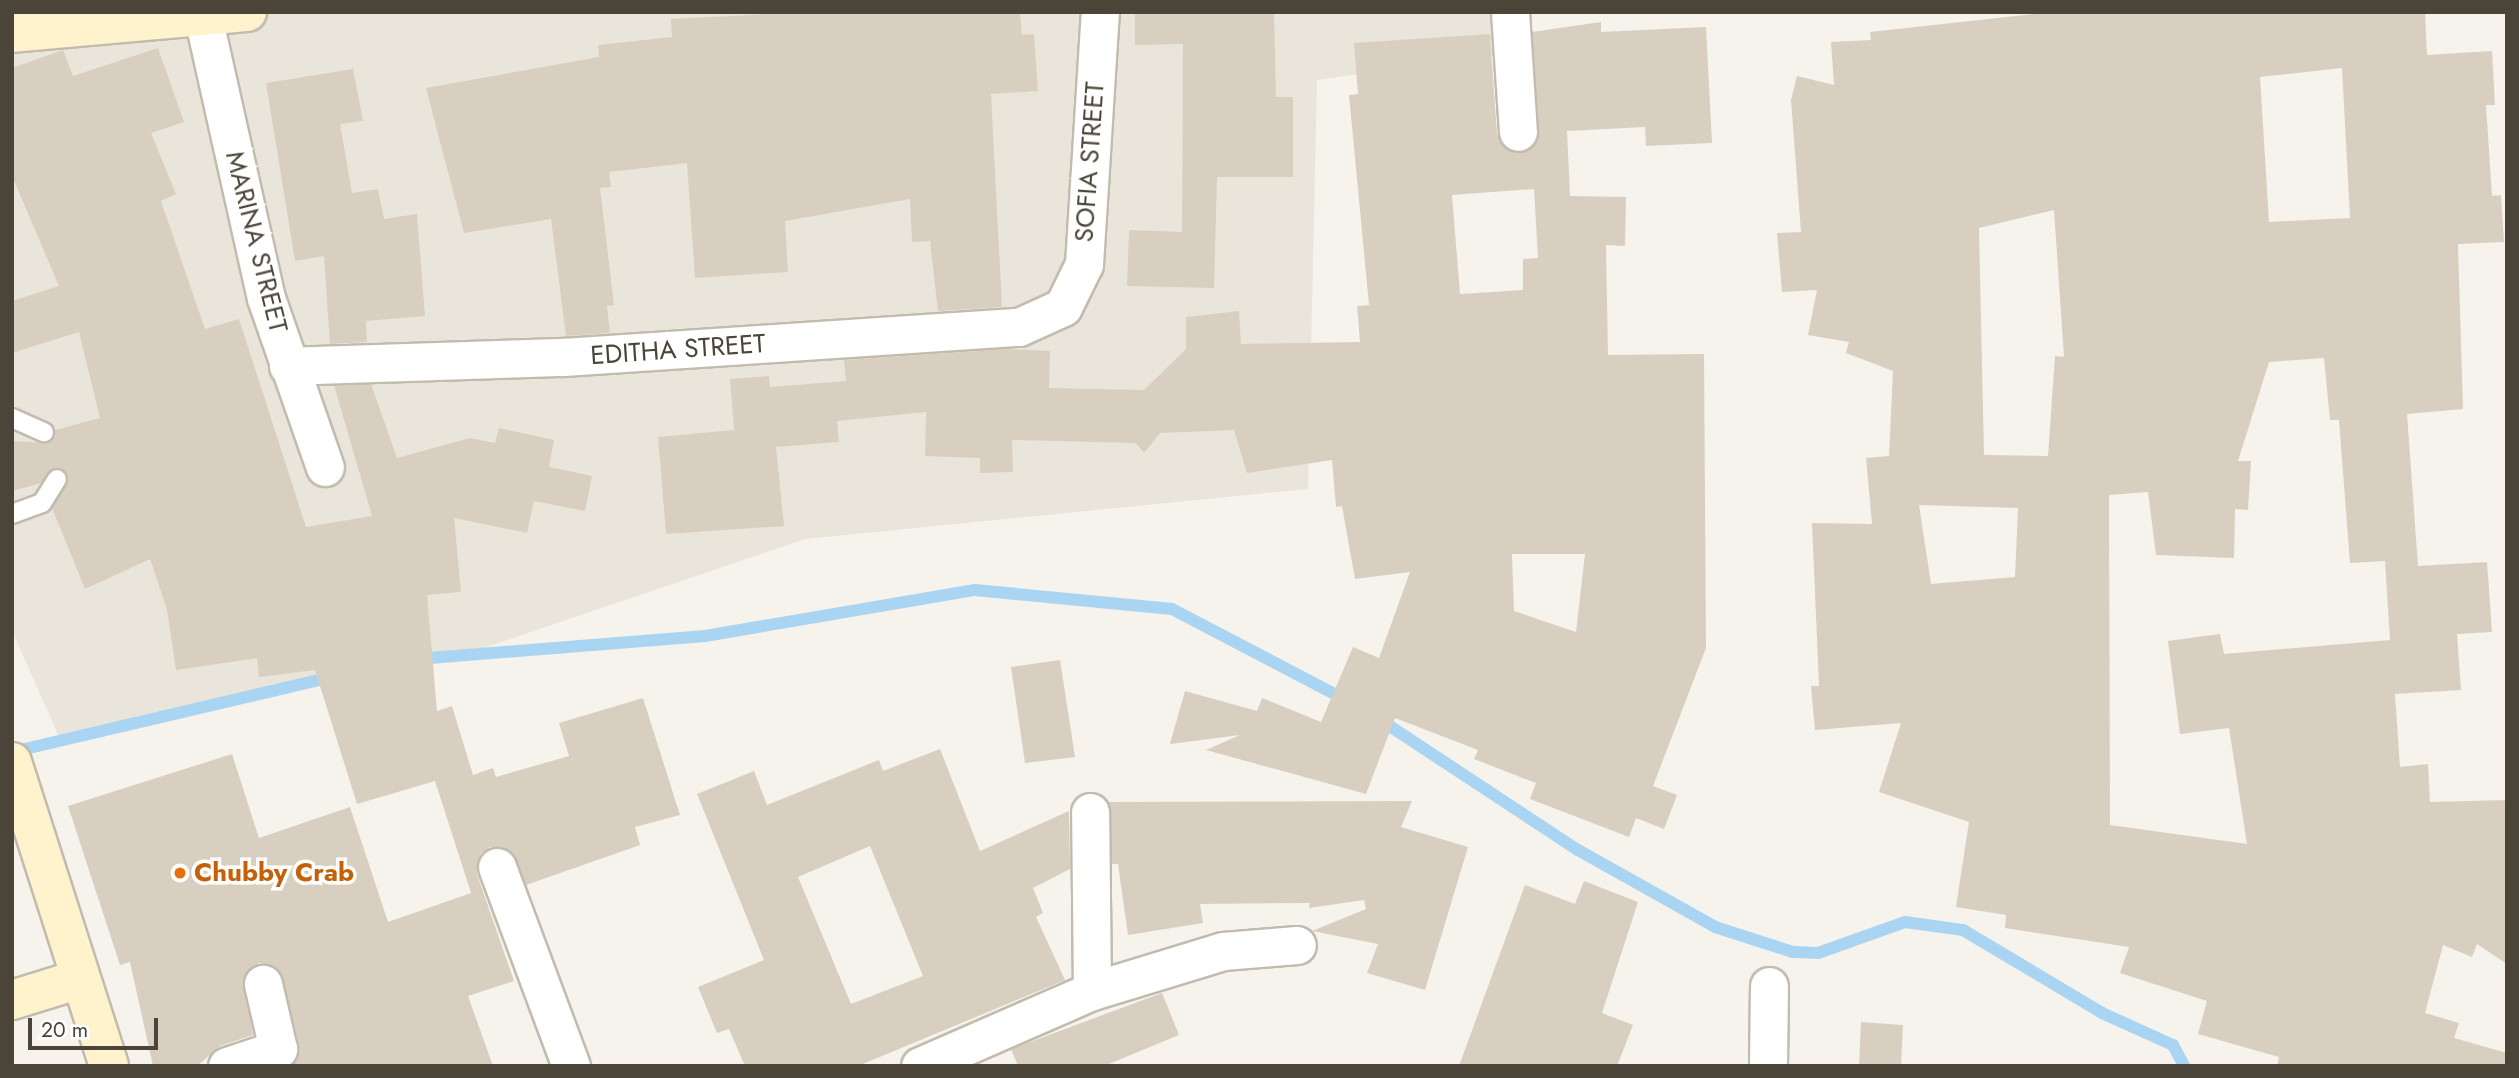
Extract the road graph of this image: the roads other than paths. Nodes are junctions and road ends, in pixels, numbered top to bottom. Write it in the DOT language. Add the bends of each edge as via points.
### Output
graph roads {
  1 [pos="247,12"];
  2 [pos="1100,12"];
  3 [pos="1510,12"];
  4 [pos="202,14"];
  5 [pos="12,33"];
  6 [pos="1518,132"];
  7 [pos="1063,307"];
  8 [pos="288,366"];
  9 [pos="12,418"];
  10 [pos="44,432"];
  11 [pos="325,467"];
  12 [pos="57,479"];
  13 [pos="12,514"];
  14 [pos="16,774"];
  15 [pos="1090,812"];
  16 [pos="497,867"];
  17 [pos="1297,945"];
  18 [pos="80,979"];
  19 [pos="263,984"];
  20 [pos="1769,986"];
  21 [pos="1092,991"];
  22 [pos="12,1000"];
  23 [pos="983,1053"];
  24 [pos="280,1057"];
  25 [pos="109,1066"];
  26 [pos="227,1066"];
  27 [pos="571,1066"];
  28 [pos="920,1066"];
  29 [pos="1768,1066"];
  1 -- 4 [label="street"];
  2 -- 7 [label="street, SOFIA STREET" via="1084,264"];
  3 -- 6 [label="street"];
  4 -- 5 [label="street"];
  4 -- 8 [label="street, MARINA STREET" via="266,298"];
  7 -- 8 [label="street, EDITHA STREET" via="1019,327 563,358"];
  8 -- 11 [label="street, MARINA STREET"];
  9 -- 10 [label="lane"];
  12 -- 13 [label="lane" via="42,503"];
  14 -- 18 [label="street"];
  15 -- 21 [label="street"];
  16 -- 27 [label="street"];
  17 -- 21 [label="street" via="1223,951"];
  18 -- 22 [label="street"];
  18 -- 25 [label="street"];
  19 -- 24 [label="street"];
  20 -- 29 [label="street"];
  21 -- 23 [label="street"];
  23 -- 28 [label="street"];
  24 -- 26 [label="street"];
}
